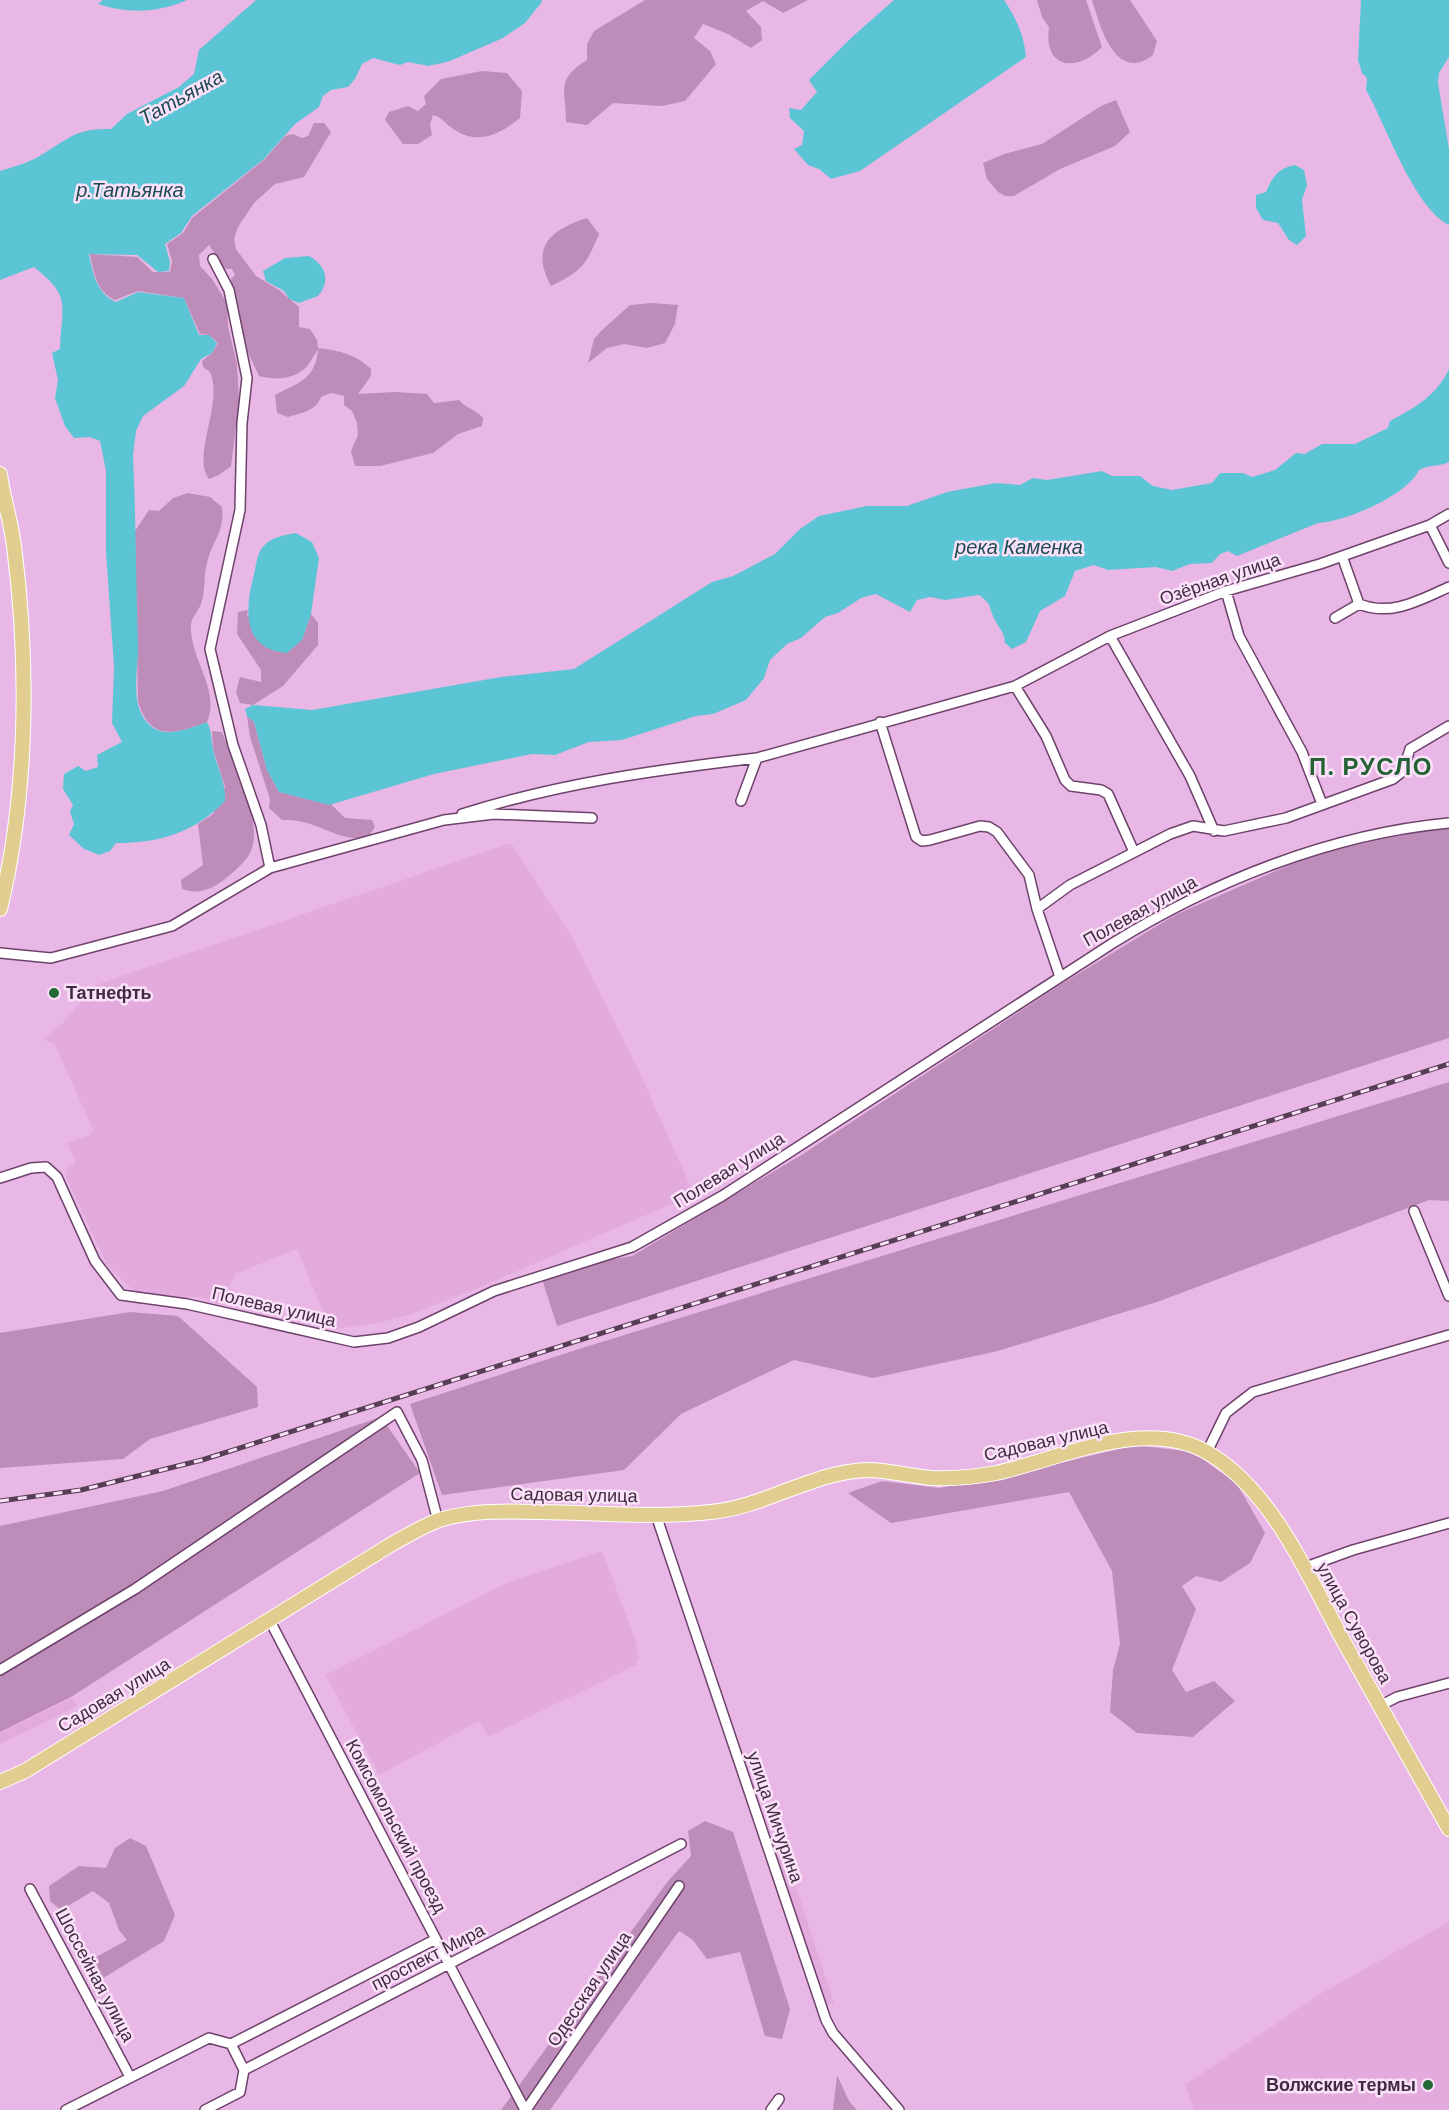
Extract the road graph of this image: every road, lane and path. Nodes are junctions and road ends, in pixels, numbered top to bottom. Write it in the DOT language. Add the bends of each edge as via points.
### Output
graph roads {
  1 [pos="213,259"];
  2 [pos="0,474"];
  3 [pos="1449,514"];
  4 [pos="1430,525"];
  5 [pos="1342,556"];
  6 [pos="1449,563"];
  7 [pos="1449,587"];
  8 [pos="1226,591"];
  9 [pos="1359,604"];
  10 [pos="1335,618"];
  11 [pos="1110,636"];
  12 [pos="1015,686"];
  13 [pos="880,722"];
  14 [pos="1449,726"];
  15 [pos="756,758"];
  16 [pos="741,801"];
  17 [pos="1322,804"];
  18 [pos="592,818"];
  19 [pos="444,820"];
  20 [pos="1449,823"];
  21 [pos="1214,831"];
  22 [pos="1134,852"];
  23 [pos="270,868"];
  24 [pos="0,909"];
  25 [pos="1037,909"];
  26 [pos="0,953"];
  27 [pos="1060,977"];
  28 [pos="0,1178"];
  29 [pos="1414,1211"];
  30 [pos="1449,1296"];
  31 [pos="1449,1335"];
  32 [pos="1207,1452"];
  33 [pos="656,1515"];
  34 [pos="438,1521"];
  35 [pos="1449,1523"];
  36 [pos="1303,1568"];
  37 [pos="270,1621"];
  38 [pos="0,1670"];
  39 [pos="1449,1683"];
  40 [pos="1380,1706"];
  41 [pos="0,1782"];
  42 [pos="1449,1829"];
  43 [pos="681,1844"];
  44 [pos="679,1886"];
  45 [pos="30,1889"];
  46 [pos="436,1939"];
  47 [pos="450,1965"];
  48 [pos="231,2044"];
  49 [pos="244,2070"];
  50 [pos="130,2077"];
  51 [pos="779,2099"];
  52 [pos="66,2110"];
  53 [pos="205,2110"];
  54 [pos="525,2110"];
  55 [pos="771,2110"];
  56 [pos="899,2110"];
  1 -- 23 [label="street" via="229,290 247,378 240,510 210,649 233,745 261,825"];
  2 -- 24 [label="main road" via="14,544 23,680 19,807 13,856"];
  3 -- 4 [label="street, Озёрная улица"];
  4 -- 5 [label="street, Озёрная улица"];
  4 -- 6 [label="street"];
  5 -- 8 [label="street, Озёрная улица"];
  5 -- 9 [label="street"];
  7 -- 9 [label="street" via="1406,607 1372,609"];
  8 -- 11 [label="street, Озёрная улица"];
  8 -- 17 [label="street" via="1239,636 1302,752"];
  9 -- 10 [label="street"];
  11 -- 12 [label="street, Озёрная улица"];
  11 -- 21 [label="street" via="1190,777"];
  12 -- 13 [label="street, Озёрная улица"];
  12 -- 22 [label="street" via="1046,736 1065,780 1071,786 1108,794"];
  13 -- 15 [label="street, Озёрная улица"];
  13 -- 25 [label="street" via="916,837 930,840 980,826 998,832 1029,875"];
  14 -- 17 [label="street" via="1410,749 1404,771 1393,779"];
  15 -- 16 [label="street"];
  15 -- 19 [label="street, Озёрная улица" via="627,773 518,796"];
  17 -- 21 [label="street" via="1286,818"];
  18 -- 19 [label="street" via="494,814"];
  19 -- 23 [label="street"];
  20 -- 27 [label="street, Полевая улица" via="1421,825 1332,846 1217,887 1153,918"];
  21 -- 22 [label="street" via="1193,826"];
  22 -- 25 [label="street" via="1070,885"];
  23 -- 26 [label="street" via="172,926 51,958"];
  25 -- 27 [label="street"];
  27 -- 28 [label="street, Полевая улица" via="722,1196 632,1247 494,1291 388,1338 354,1342 187,1304 121,1295 95,1262 57,1177 46,1167"];
  29 -- 30 [label="street"];
  31 -- 32 [label="street" via="1252,1392 1226,1413"];
  32 -- 33 [label="main road, Садовая улица" via="1152,1439 1126,1440 997,1473 966,1477 846,1472 742,1507"];
  32 -- 36 [label="main road, улица Суворова" via="1254,1490"];
  33 -- 34 [label="main road, Садовая улица" via="507,1511"];
  33 -- 56 [label="street, улица Мичурина" via="826,2020"];
  34 -- 37 [label="main road, Садовая улица" via="395,1543"];
  34 -- 38 [label="street" via="422,1460 397,1412 135,1589"];
  35 -- 36 [label="street"];
  36 -- 40 [label="main road, улица Суворова"];
  37 -- 41 [label="main road, Садовая улица" via="25,1771"];
  37 -- 46 [label="street, Комсомольский проезд"];
  39 -- 40 [label="street" via="1397,1697"];
  40 -- 42 [label="main road, улица Суворова"];
  43 -- 47 [label="street, проспект Мира"];
  44 -- 54 [label="street, Одесская улица"];
  45 -- 50 [label="street, Шоссейная улица"];
  46 -- 47 [label="street, Комсомольский проезд"];
  46 -- 48 [label="street, проспект Мира"];
  47 -- 49 [label="street, проспект Мира"];
  47 -- 54 [label="street, Комсомольский проезд"];
  48 -- 49 [label="street"];
  48 -- 50 [label="street" via="209,2038"];
  49 -- 53 [label="street" via="240,2092"];
  50 -- 52 [label="street"];
  51 -- 55 [label="street"];
}
